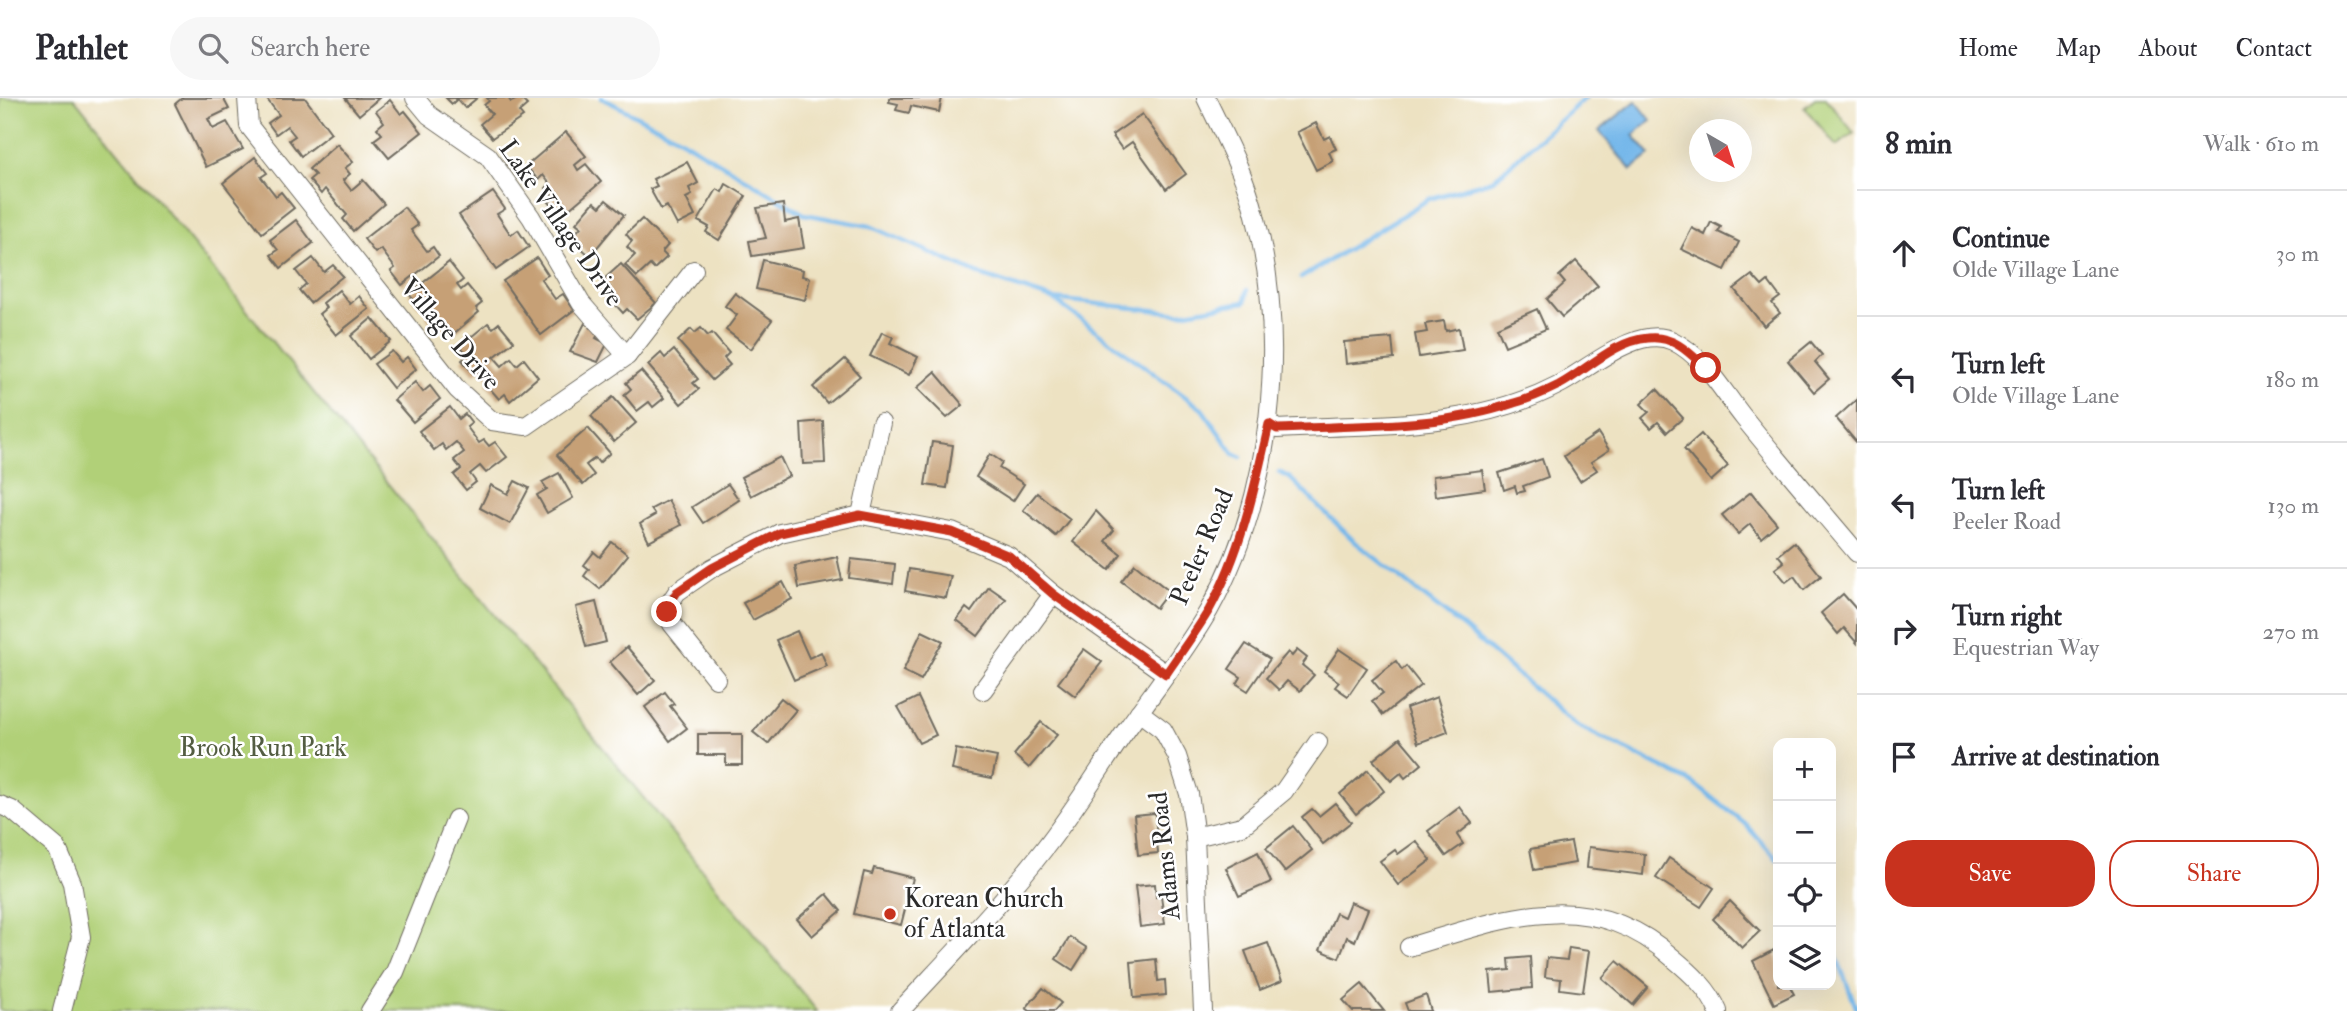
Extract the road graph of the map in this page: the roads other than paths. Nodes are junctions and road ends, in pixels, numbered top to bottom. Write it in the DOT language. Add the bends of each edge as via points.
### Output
graph roads {
  1 [pos="247,98"];
  2 [pos="415,98"];
  3 [pos="1206,98"];
  4 [pos="694,270"];
  5 [pos="627,356"];
  6 [pos="881,422"];
  7 [pos="1269,424"];
  8 [pos="860,515"];
  9 [pos="1857,553"];
  10 [pos="1053,594"];
  11 [pos="1166,674"];
  12 [pos="716,679"];
  13 [pos="983,690"];
  14 [pos="1139,712"];
  15 [pos="1318,743"];
  16 [pos="0,805"];
  17 [pos="456,819"];
  18 [pos="1195,838"];
  19 [pos="1409,947"];
  20 [pos="62,1011"];
  21 [pos="370,1011"];
  22 [pos="900,1011"];
  23 [pos="1203,1011"];
  24 [pos="1718,1011"];
  1 -- 5 [label="street, Village Drive" via="249,126 432,359 492,421 526,426"];
  2 -- 5 [label="street, Lake Village Drive" via="429,115 488,156 531,217 581,303"];
  3 -- 7 [label="street, Peeler Road" via="1243,178 1263,250 1272,360"];
  4 -- 5 [label="street, Village Drive"];
  6 -- 8 [label="street"];
  7 -- 9 [label="street" via="1277,429 1393,425 1466,415 1514,404 1558,385 1636,341 1671,339 1706,368"];
  7 -- 11 [label="street, Peeler Road" via="1253,499 1227,571 1209,610"];
  8 -- 10 [label="street" via="981,542 1009,556"];
  8 -- 12 [label="street" via="780,533 677,592 667,612 672,624"];
  10 -- 11 [label="street"];
  10 -- 13 [label="street"];
  11 -- 14 [label="street, Peeler Road"];
  14 -- 18 [label="street, Adams Road" via="1163,730 1177,756 1189,794"];
  14 -- 22 [label="street, Peeler Road" via="1045,848"];
  15 -- 18 [label="street" via="1284,791 1242,826"];
  16 -- 20 [label="street" via="57,848 72,883 81,937"];
  17 -- 21 [label="street" via="395,972"];
  18 -- 23 [label="street, Adams Road"];
  19 -- 24 [label="street" via="1510,916 1552,912 1595,915 1635,930 1667,951 1699,981"];
}
